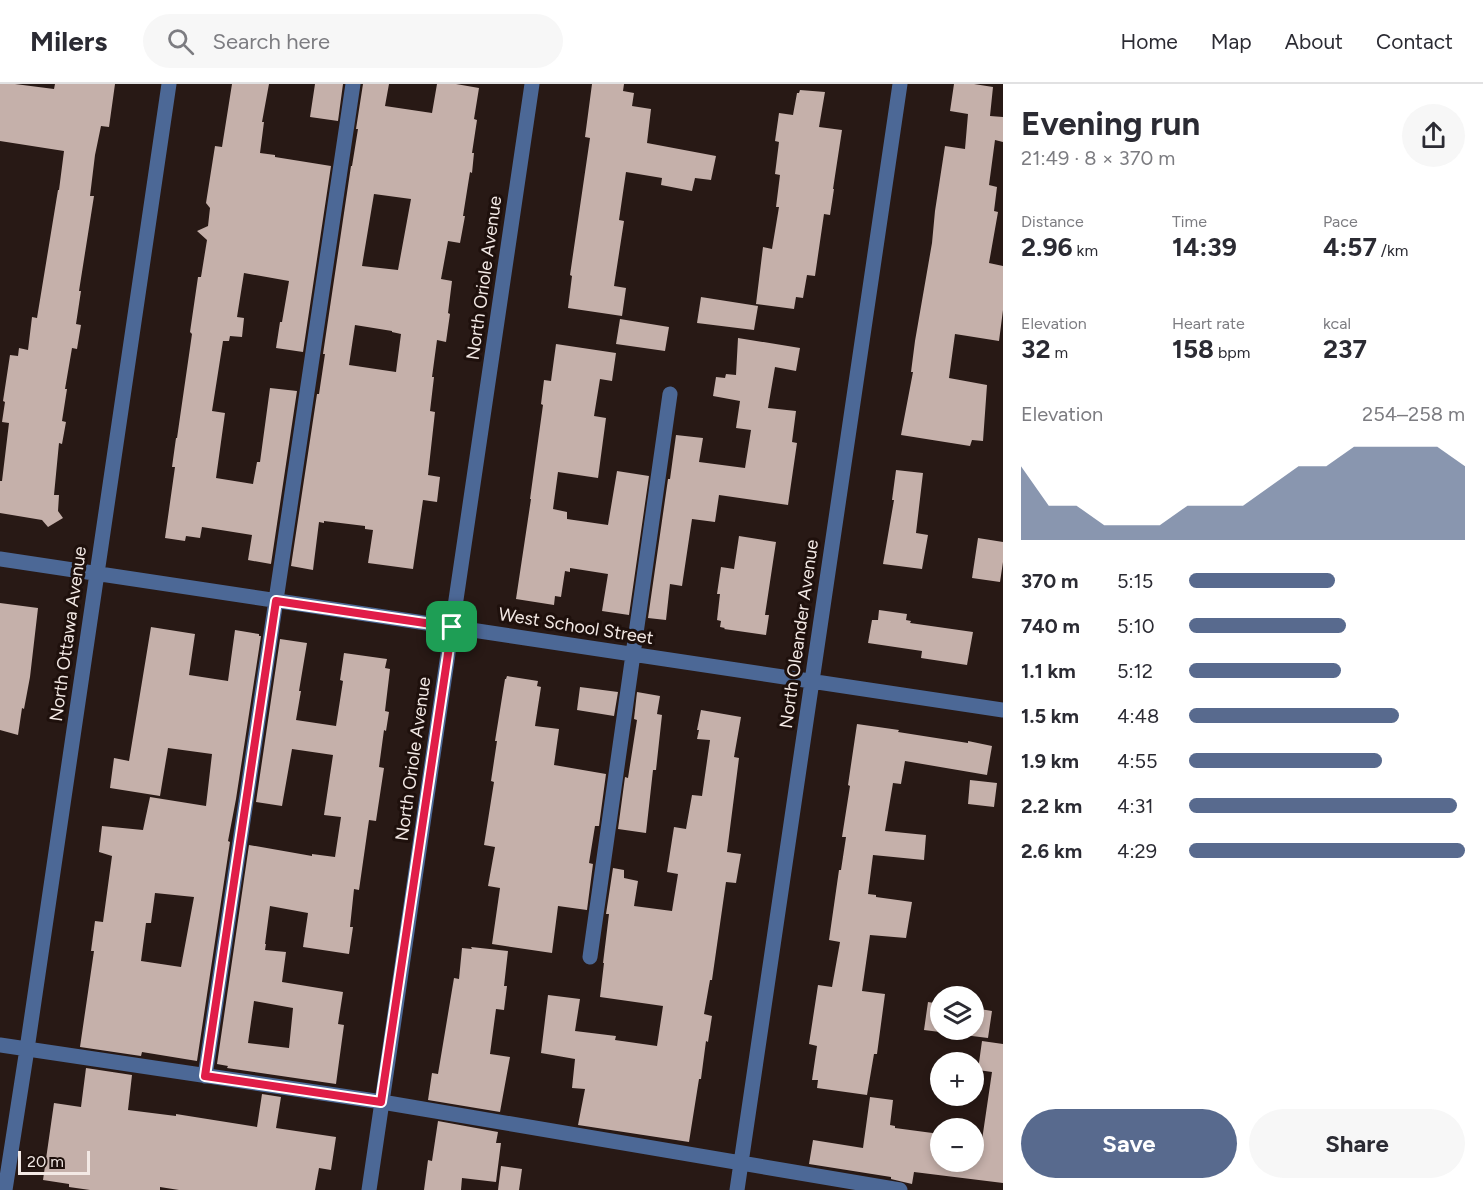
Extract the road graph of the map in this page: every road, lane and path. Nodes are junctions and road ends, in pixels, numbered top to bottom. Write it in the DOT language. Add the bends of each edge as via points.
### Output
graph roads {
  1 [pos="169,84"];
  2 [pos="353,84"];
  3 [pos="532,84"];
  4 [pos="900,84"];
  5 [pos="670,394"];
  6 [pos="0,560"];
  7 [pos="97,574"];
  8 [pos="276,601"];
  9 [pos="452,627"];
  10 [pos="633,654"];
  11 [pos="812,681"];
  12 [pos="1003,710"];
  13 [pos="590,957"];
  14 [pos="0,1045"];
  15 [pos="27,1049"];
  16 [pos="205,1076"];
  17 [pos="381,1102"];
  18 [pos="741,1163"];
  19 [pos="5,1190"];
  20 [pos="369,1190"];
  21 [pos="737,1190"];
  22 [pos="900,1190"];
  1 -- 7 [label="street, North Ottawa Avenue"];
  2 -- 8 [label="street"];
  3 -- 9 [label="street, North Oriole Avenue"];
  4 -- 11 [label="street, North Oleander Avenue"];
  5 -- 10 [label="street"];
  6 -- 7 [label="street, West School Street"];
  7 -- 8 [label="street, West School Street"];
  7 -- 15 [label="street, North Ottawa Avenue"];
  8 -- 9 [label="street, West School Street"];
  8 -- 16 [label="street"];
  9 -- 10 [label="street, West School Street"];
  9 -- 17 [label="street, North Oriole Avenue"];
  10 -- 11 [label="street, West School Street"];
  10 -- 13 [label="street"];
  11 -- 12 [label="street, West School Street"];
  11 -- 18 [label="street, North Oleander Avenue"];
  14 -- 15 [label="street"];
  15 -- 16 [label="street"];
  15 -- 19 [label="street, North Ottawa Avenue"];
  16 -- 17 [label="street"];
  17 -- 18 [label="street"];
  17 -- 20 [label="street, North Oriole Avenue"];
  18 -- 21 [label="street, North Oleander Avenue"];
  18 -- 22 [label="street"];
}
